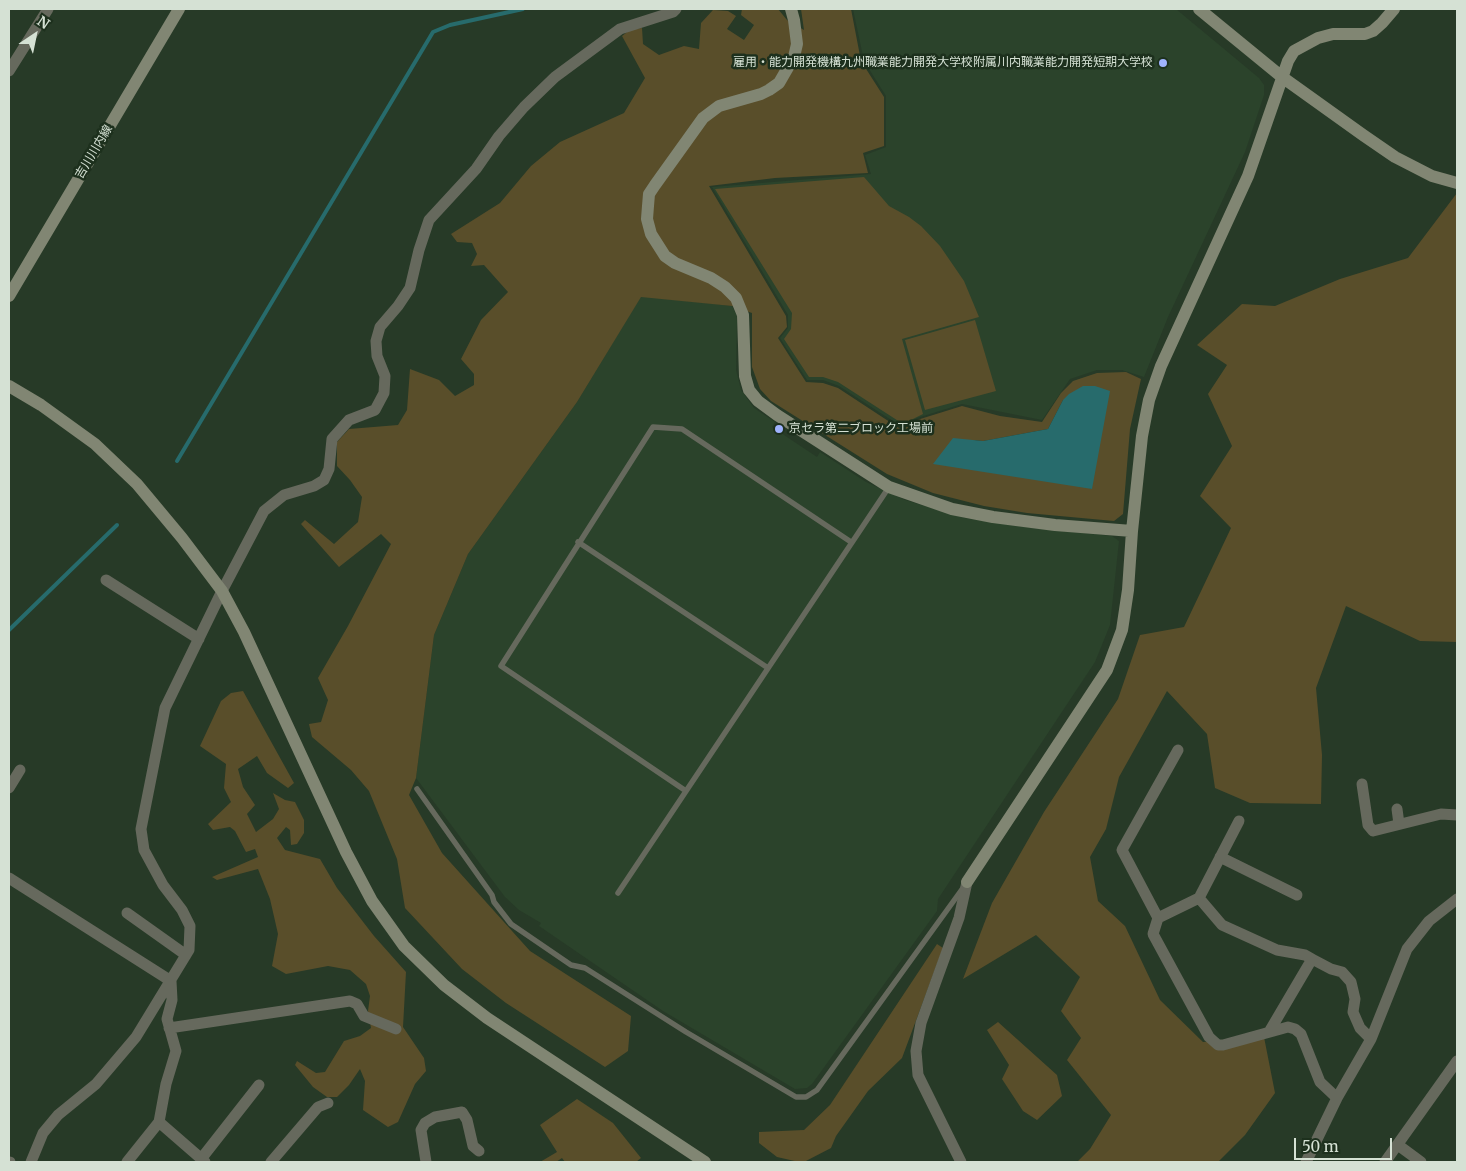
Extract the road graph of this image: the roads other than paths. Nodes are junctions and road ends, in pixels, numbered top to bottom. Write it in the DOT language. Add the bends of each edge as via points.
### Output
graph roads {
  1 [pos="48,9"];
  2 [pos="179,9"];
  3 [pos="676,9"];
  4 [pos="791,9"];
  5 [pos="1199,9"];
  6 [pos="1394,9"];
  7 [pos="9,70"];
  8 [pos="1282,77"];
  9 [pos="1457,183"];
  10 [pos="9,296"];
  11 [pos="9,386"];
  12 [pos="888,487"];
  13 [pos="1132,530"];
  14 [pos="578,542"];
  15 [pos="851,542"];
  16 [pos="106,580"];
  17 [pos="222,591"];
  18 [pos="199,639"];
  19 [pos="768,668"];
  20 [pos="1178,750"];
  21 [pos="20,770"];
  22 [pos="1362,784"];
  23 [pos="9,788"];
  24 [pos="417,789"];
  25 [pos="686,791"];
  26 [pos="1397,809"];
  27 [pos="1457,815"];
  28 [pos="1239,821"];
  29 [pos="1399,824"];
  30 [pos="1220,857"];
  31 [pos="9,878"];
  32 [pos="967,882"];
  33 [pos="618,893"];
  34 [pos="1297,895"];
  35 [pos="1199,898"];
  36 [pos="1457,899"];
  37 [pos="127,913"];
  38 [pos="1158,918"];
  39 [pos="186,955"];
  40 [pos="1312,959"];
  41 [pos="171,981"];
  42 [pos="169,1028"];
  43 [pos="396,1030"];
  44 [pos="1269,1032"];
  45 [pos="1371,1039"];
  46 [pos="1457,1061"];
  47 [pos="259,1085"];
  48 [pos="1337,1098"];
  49 [pos="328,1103"];
  50 [pos="159,1122"];
  51 [pos="1398,1145"];
  52 [pos="479,1151"];
  53 [pos="203,1160"];
  54 [pos="31,1162"];
  55 [pos="127,1162"];
  56 [pos="271,1162"];
  57 [pos="426,1162"];
  58 [pos="705,1162"];
  59 [pos="961,1162"];
  60 [pos="1306,1162"];
  61 [pos="1385,1162"];
  62 [pos="1421,1162"];
  1 -- 7 [label="street"];
  2 -- 10 [label="street, 吉川川内線"];
  3 -- 17 [label="street" via="620,29 555,77 524,107 476,169 429,220 410,288 380,327 376,341 377,356 385,376 384,393 374,410 349,420 332,439 329,468 324,480 284,495 264,511"];
  4 -- 12 [label="street" via="796,44 794,57 779,83 769,90 727,102 703,118 649,194 647,219 651,234 665,256 725,286 736,298 744,320 746,376 749,390 758,401"];
  5 -- 8 [label="street"];
  6 -- 8 [label="street" via="1373,31 1325,36 1294,52"];
  8 -- 9 [label="street" via="1395,157 1432,176"];
  8 -- 13 [label="street" via="1248,176 1161,366 1149,400"];
  11 -- 17 [label="street" via="95,444 137,484"];
  12 -- 13 [label="street" via="952,509 994,517"];
  12 -- 15 [label="lane"];
  13 -- 32 [label="street" via="1122,630 1107,670"];
  14 -- 15 [label="lane" via="653,427 682,429"];
  14 -- 19 [label="lane"];
  14 -- 25 [label="lane" via="501,666"];
  15 -- 19 [label="lane"];
  16 -- 18 [label="street"];
  17 -- 18 [label="street"];
  17 -- 58 [label="street" via="346,852 372,901 404,946 444,985 487,1018"];
  18 -- 39 [label="street" via="166,708 141,829 144,850 190,926 190,950"];
  19 -- 25 [label="lane"];
  20 -- 38 [label="street" via="1122,850"];
  21 -- 23 [label="street"];
  22 -- 29 [label="street" via="1368,825 1373,831"];
  24 -- 32 [label="lane" via="511,924 571,965 585,968 796,1096 806,1097 817,1090"];
  25 -- 33 [label="lane"];
  26 -- 29 [label="street"];
  27 -- 29 [label="street" via="1441,814"];
  28 -- 30 [label="street"];
  30 -- 34 [label="street"];
  30 -- 35 [label="street"];
  31 -- 41 [label="street"];
  32 -- 59 [label="street" via="959,918 921,1023 916,1050 918,1075"];
  35 -- 38 [label="street"];
  35 -- 40 [label="street" via="1222,925 1277,950"];
  36 -- 45 [label="street" via="1429,921 1407,949"];
  37 -- 39 [label="street"];
  38 -- 44 [label="street" via="1153,934 1209,1037 1223,1045"];
  39 -- 41 [label="street"];
  40 -- 44 [label="street"];
  40 -- 45 [label="street" via="1342,972 1351,982 1355,999 1353,1012 1360,1028"];
  41 -- 42 [label="street"];
  41 -- 54 [label="street" via="136,1037 96,1084 58,1115 43,1134"];
  42 -- 43 [label="street" via="350,1001 357,1004 364,1016"];
  42 -- 50 [label="street" via="176,1051"];
  44 -- 48 [label="street" via="1288,1027 1296,1029 1320,1082"];
  45 -- 48 [label="street"];
  46 -- 51 [label="street"];
  47 -- 53 [label="street"];
  48 -- 60 [label="street"];
  49 -- 56 [label="street" via="318,1107"];
  50 -- 53 [label="street"];
  50 -- 55 [label="street"];
  51 -- 61 [label="street"];
  51 -- 62 [label="street"];
  52 -- 57 [label="street" via="473,1146 462,1112 435,1117 421,1130"];
}
